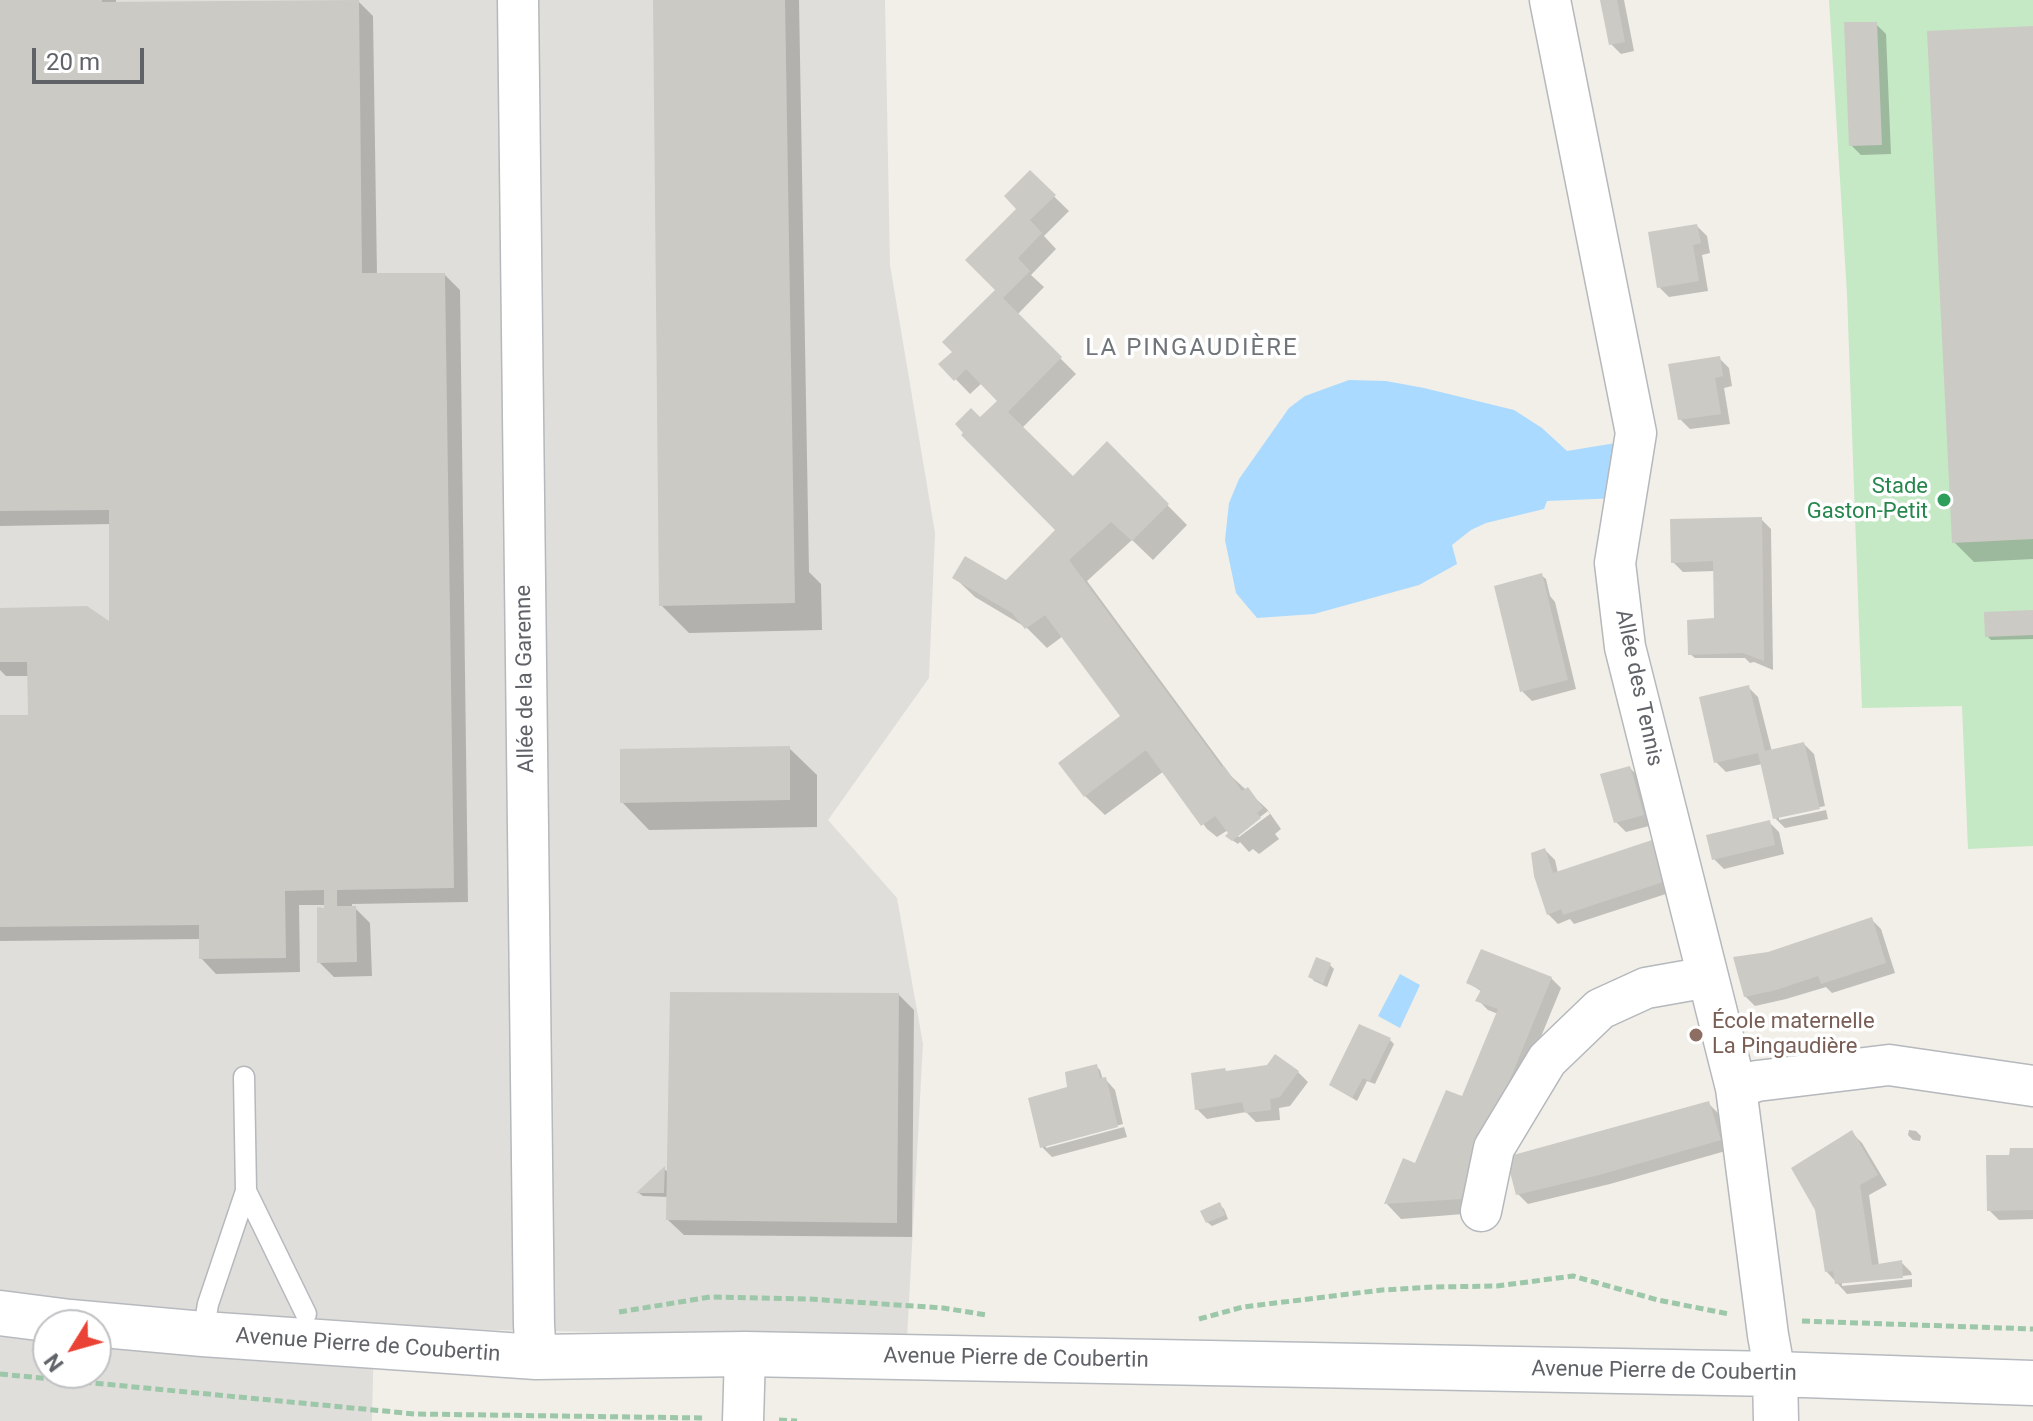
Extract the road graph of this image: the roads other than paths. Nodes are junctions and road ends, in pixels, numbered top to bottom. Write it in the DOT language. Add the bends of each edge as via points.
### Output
graph roads {
  1 [pos="518,0"];
  2 [pos="1550,0"];
  3 [pos="1708,977"];
  4 [pos="244,1077"];
  5 [pos="2033,1086"];
  6 [pos="1736,1088"];
  7 [pos="246,1191"];
  8 [pos="1481,1211"];
  9 [pos="0,1313"];
  10 [pos="306,1314"];
  11 [pos="203,1334"];
  12 [pos="745,1354"];
  13 [pos="536,1357"];
  14 [pos="1775,1374"];
  15 [pos="2033,1383"];
  16 [pos="743,1419"];
  17 [pos="1776,1421"];
  1 -- 13 [label="street, Allée de la Garenne"];
  2 -- 3 [label="street, Allée des Tennis" via="1636,433 1615,563 1625,647"];
  3 -- 6 [label="street, Allée des Tennis"];
  3 -- 8 [label="street" via="1646,988 1600,1009 1547,1060 1494,1148"];
  4 -- 7 [label="lane"];
  5 -- 6 [label="street" via="1889,1065"];
  6 -- 14 [label="street, Allée des Tennis"];
  7 -- 10 [label="lane"];
  7 -- 11 [label="lane"];
  9 -- 11 [label="street, Avenue Pierre de Coubertin"];
  11 -- 13 [label="street, Avenue Pierre de Coubertin"];
  12 -- 13 [label="street, Avenue Pierre de Coubertin"];
  12 -- 14 [label="street, Avenue Pierre de Coubertin"];
  12 -- 16 [label="street"];
  14 -- 15 [label="street, Avenue Pierre de Coubertin"];
  14 -- 17 [label="street"];
}
